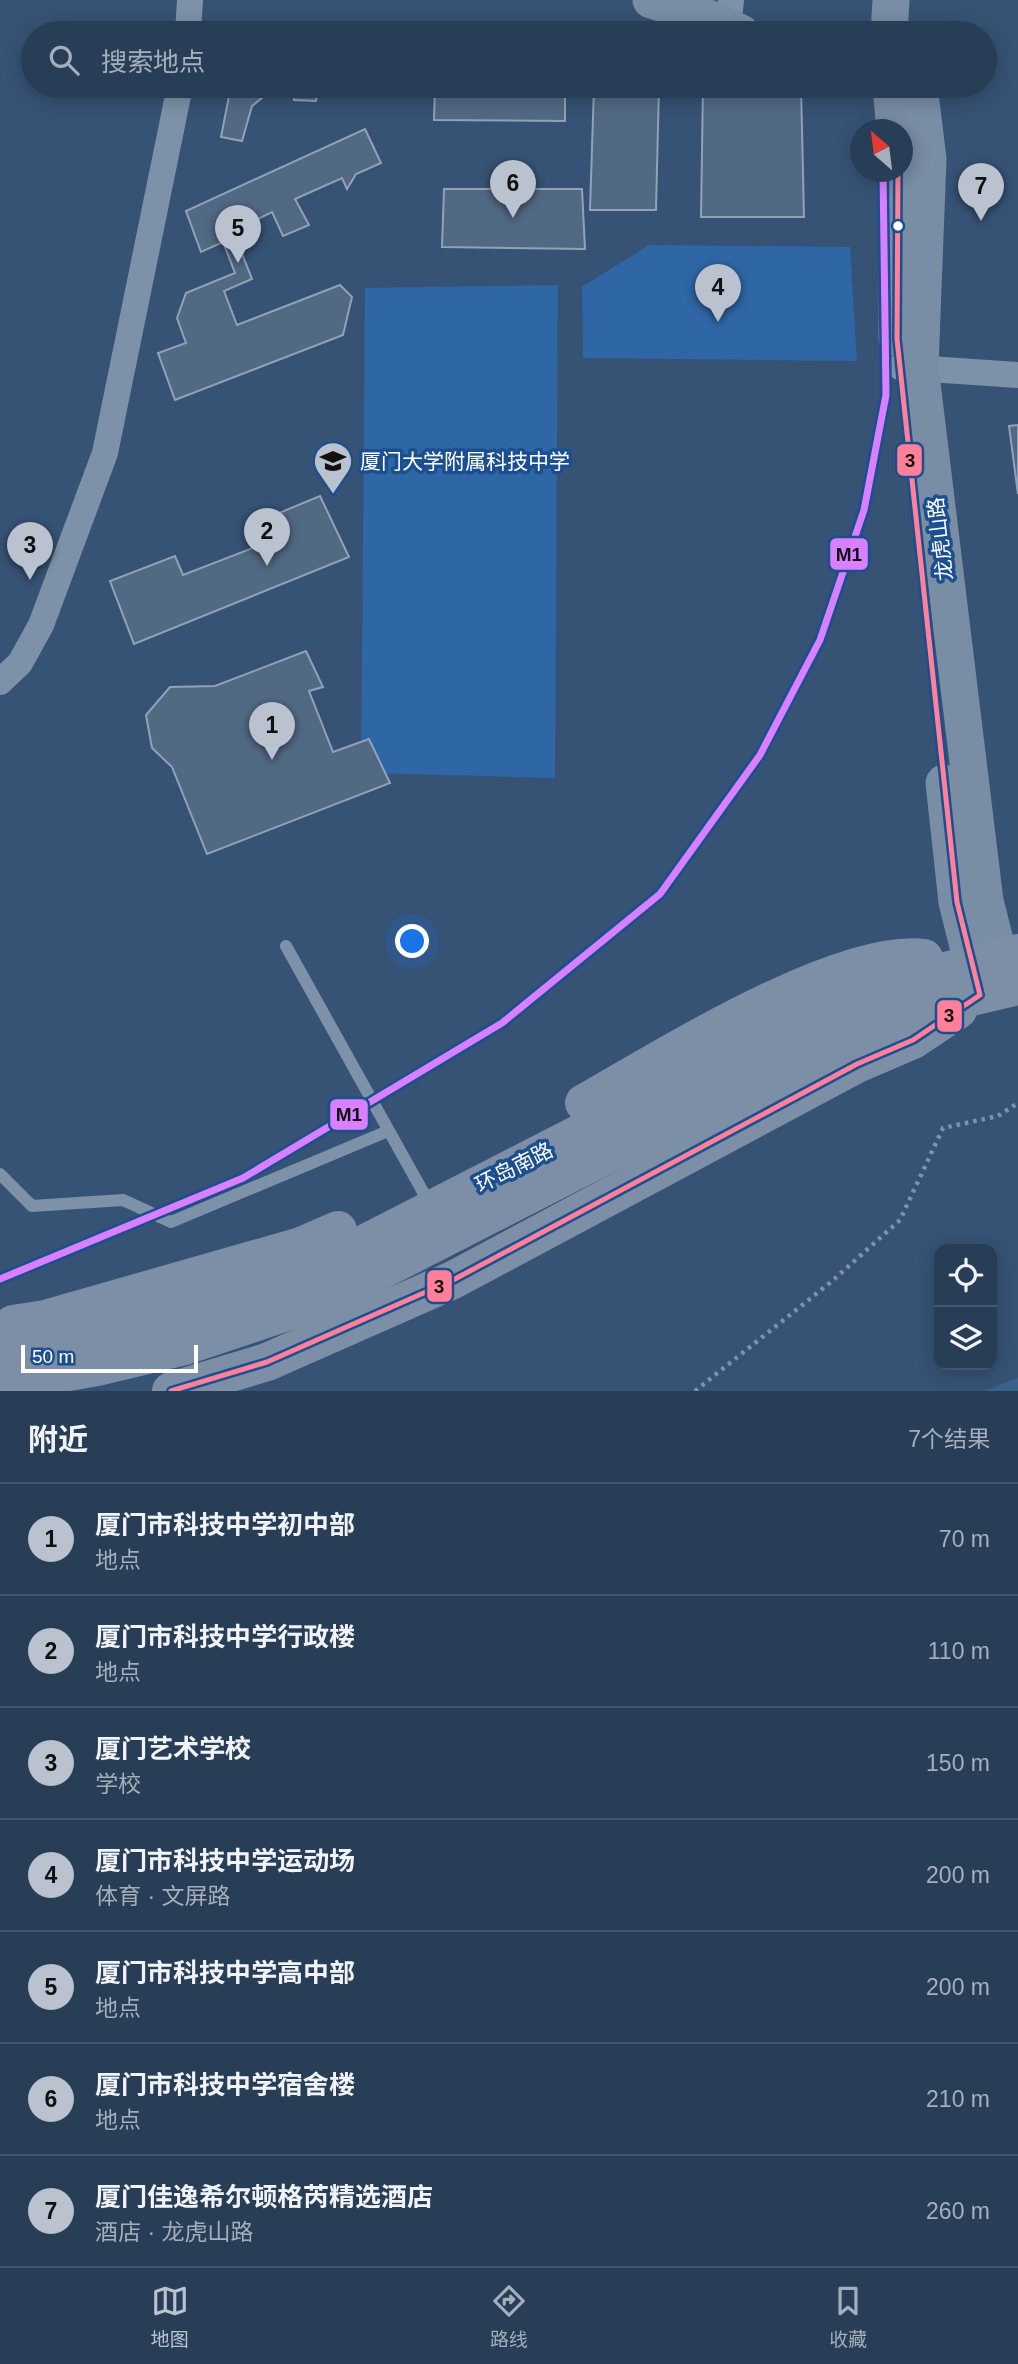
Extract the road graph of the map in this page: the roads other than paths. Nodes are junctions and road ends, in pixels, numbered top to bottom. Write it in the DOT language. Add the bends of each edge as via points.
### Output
graph roads {
  1 [pos="190,0"];
  2 [pos="651,0"];
  3 [pos="891,0"];
  4 [pos="915,0"];
  5 [pos="733,20"];
  6 [pos="189,21"];
  7 [pos="890,21"];
  8 [pos="915,21"];
  9 [pos="178,98"];
  10 [pos="892,98"];
  11 [pos="920,98"];
  12 [pos="894,119"];
  13 [pos="898,182"];
  14 [pos="910,367"];
  15 [pos="1018,375"];
  16 [pos="0,681"];
  17 [pos="286,946"];
  18 [pos="999,974"];
  19 [pos="388,1131"];
  20 [pos="0,1174"];
  21 [pos="423,1192"];
  22 [pos="0,1326"];
  23 [pos="0,1352"];
  24 [pos="0,1384"];
  25 [pos="171,1391"];
  1 -- 6 [label="street"];
  2 -- 5 [label="main road"];
  3 -- 7 [label="main road"];
  4 -- 8 [label="main road"];
  9 -- 16 [label="street" via="105,453 41,625 20,663"];
  10 -- 12 [label="main road"];
  11 -- 14 [label="main road, 龙虎山路" via="928,159"];
  13 -- 14 [label="main road" via="897,339"];
  14 -- 15 [label="street"];
  14 -- 18 [label="main road, 龙虎山路"];
  17 -- 19 [label="lane"];
  18 -- 21 [label="main road" via="907,956 847,969 726,1023"];
  18 -- 23 [label="main road, 环岛南路" via="872,992 789,1026 313,1270 177,1316"];
  18 -- 24 [label="main road, 环岛南路" via="802,1055 326,1299 185,1346"];
  18 -- 25 [label="main road" via="913,1040 857,1064 453,1280 267,1362"];
  19 -- 20 [label="lane" via="171,1222 123,1200 32,1206"];
  19 -- 21 [label="lane"];
  21 -- 22 [label="main road" via="301,1247 45,1319"];
}
